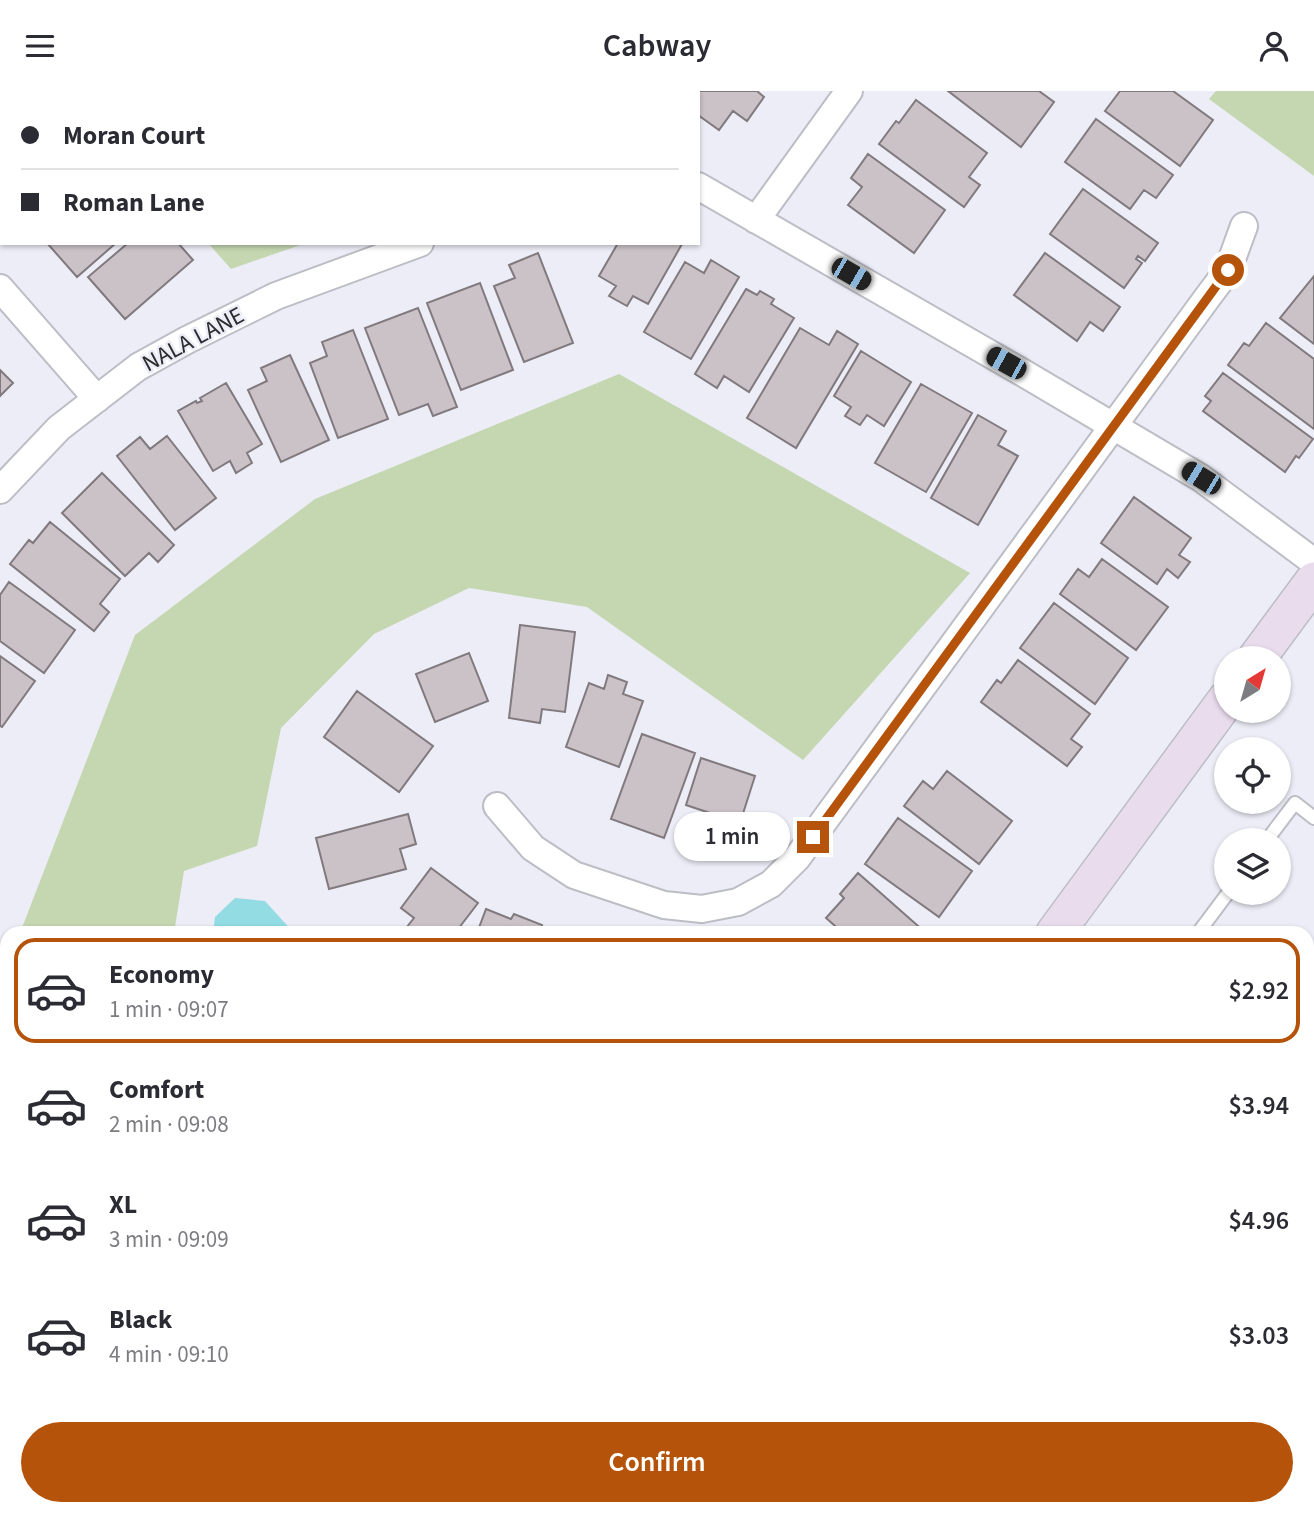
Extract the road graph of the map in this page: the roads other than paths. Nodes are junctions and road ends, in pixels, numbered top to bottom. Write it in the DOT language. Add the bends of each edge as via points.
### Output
graph roads {
  1 [pos="849,91"];
  2 [pos="700,187"];
  3 [pos="756,220"];
  4 [pos="1244,226"];
  5 [pos="415,245"];
  6 [pos="0,288"];
  7 [pos="97,398"];
  8 [pos="1114,426"];
  9 [pos="0,490"];
  10 [pos="1314,562"];
  11 [pos="1314,581"];
  12 [pos="1266,646"];
  13 [pos="1214,717"];
  14 [pos="497,807"];
  15 [pos="1314,818"];
  16 [pos="1276,828"];
  17 [pos="1219,905"];
  18 [pos="1060,926"];
  19 [pos="1203,926"];
  1 -- 3 [label="street"];
  2 -- 3 [label="street"];
  3 -- 8 [label="street"];
  4 -- 8 [label="street" via="1228,270"];
  5 -- 7 [label="street, NALA LANE" via="253,307 138,367"];
  6 -- 7 [label="street"];
  7 -- 9 [label="street, NALA LANE" via="60,428"];
  8 -- 10 [label="street" via="1201,478"];
  8 -- 14 [label="street" via="797,858 771,884 738,902 702,909 664,905 574,875 533,848"];
  11 -- 12 [label="street"];
  13 -- 18 [label="street"];
  15 -- 16 [label="lane" via="1295,803"];
  17 -- 19 [label="lane"];
}
